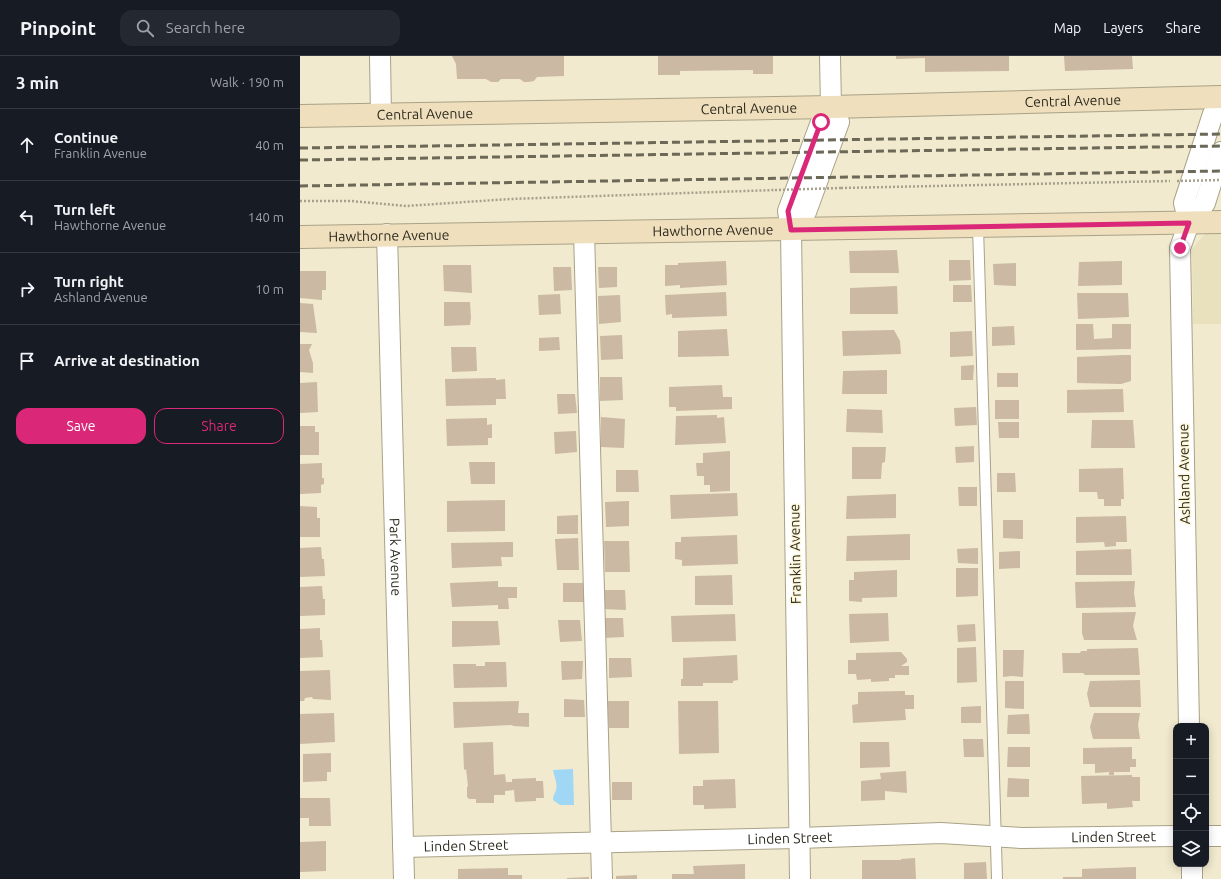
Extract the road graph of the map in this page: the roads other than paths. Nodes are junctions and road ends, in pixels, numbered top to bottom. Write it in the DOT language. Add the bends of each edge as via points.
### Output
graph roads {
  1 [pos="380,56"];
  2 [pos="830,56"];
  3 [pos="1221,97"];
  4 [pos="1221,105"];
  5 [pos="831,107"];
  6 [pos="381,115"];
  7 [pos="300,116"];
  8 [pos="1221,152"];
  9 [pos="1221,222"];
  10 [pos="1189,223"];
  11 [pos="978,226"];
  12 [pos="791,230"];
  13 [pos="584,232"];
  14 [pos="387,234"];
  15 [pos="300,237"];
  16 [pos="1189,723"];
  17 [pos="1173,836"];
  18 [pos="1209,836"];
  19 [pos="1221,836"];
  20 [pos="996,837"];
  21 [pos="799,838"];
  22 [pos="601,843"];
  23 [pos="403,847"];
  24 [pos="1192,867"];
  25 [pos="404,879"];
  26 [pos="602,879"];
  27 [pos="800,879"];
  28 [pos="997,879"];
  29 [pos="1192,879"];
  1 -- 6 [label="street"];
  2 -- 5 [label="street"];
  3 -- 5 [label="street, Central Avenue"];
  4 -- 10 [label="street" via="1213,114 1184,203"];
  5 -- 6 [label="street, Central Avenue"];
  5 -- 12 [label="street" via="839,122 806,212"];
  6 -- 7 [label="street, Central Avenue"];
  8 -- 10 [label="street, Ashland Avenue" via="1205,203"];
  9 -- 10 [label="street, Hawthorne Avenue"];
  10 -- 11 [label="street, Hawthorne Avenue"];
  10 -- 16 [label="street, Ashland Avenue" via="1180,248"];
  11 -- 12 [label="street, Hawthorne Avenue"];
  11 -- 20 [label="lane"];
  12 -- 13 [label="street, Hawthorne Avenue"];
  12 -- 21 [label="street, Franklin Avenue"];
  13 -- 14 [label="street, Hawthorne Avenue"];
  13 -- 22 [label="street"];
  14 -- 15 [label="street, Hawthorne Avenue"];
  14 -- 23 [label="street, Park Avenue"];
  17 -- 20 [label="street, Linden Street"];
  18 -- 19 [label="street"];
  20 -- 21 [label="street, Linden Street" via="941,833"];
  20 -- 28 [label="lane"];
  21 -- 22 [label="street, Linden Street"];
  21 -- 27 [label="street, Franklin Avenue"];
  22 -- 23 [label="street, Linden Street"];
  22 -- 26 [label="street"];
  23 -- 25 [label="street, Park Avenue"];
  24 -- 29 [label="street"];
}
